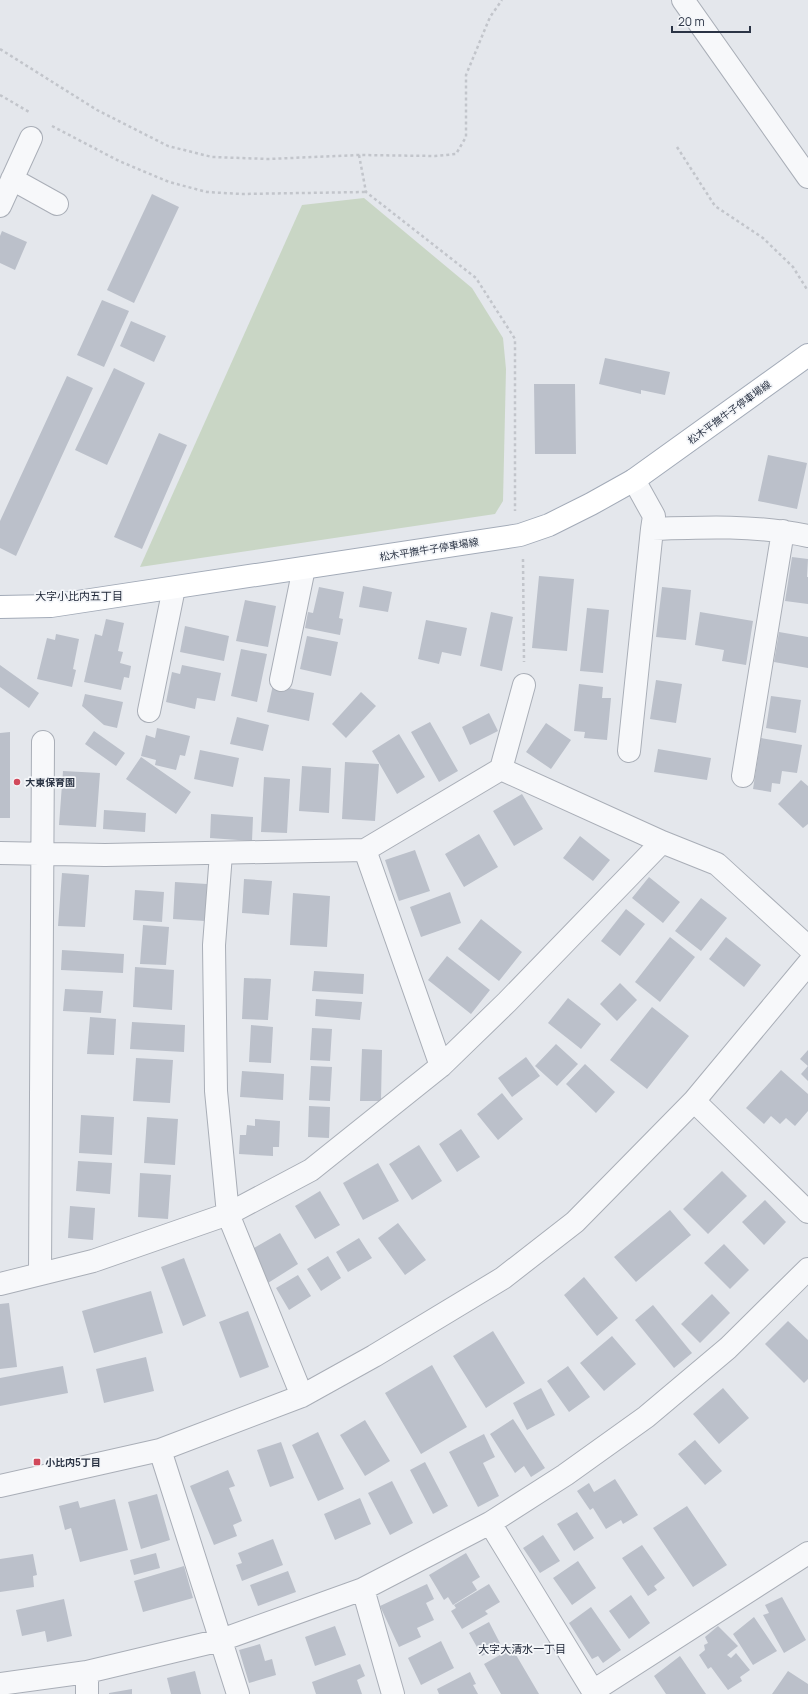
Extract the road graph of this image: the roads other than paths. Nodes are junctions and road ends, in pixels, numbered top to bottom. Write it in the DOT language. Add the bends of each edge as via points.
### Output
graph roads {
  1 [pos="683,0"];
  2 [pos="32,138"];
  3 [pos="808,176"];
  4 [pos="12,179"];
  5 [pos="57,204"];
  6 [pos="0,206"];
  7 [pos="808,355"];
  8 [pos="634,480"];
  9 [pos="652,529"];
  10 [pos="783,531"];
  11 [pos="808,536"];
  12 [pos="304,568"];
  13 [pos="174,588"];
  14 [pos="0,607"];
  15 [pos="281,680"];
  16 [pos="524,686"];
  17 [pos="149,711"];
  18 [pos="43,742"];
  19 [pos="629,751"];
  20 [pos="501,769"];
  21 [pos="743,776"];
  22 [pos="662,842"];
  23 [pos="365,850"];
  24 [pos="0,854"];
  25 [pos="221,854"];
  26 [pos="42,855"];
  27 [pos="808,947"];
  28 [pos="808,964"];
  29 [pos="441,1066"];
  30 [pos="694,1101"];
  31 [pos="808,1212"];
  32 [pos="228,1214"];
  33 [pos="808,1269"];
  34 [pos="40,1274"];
  35 [pos="0,1284"];
  36 [pos="302,1396"];
  37 [pos="160,1450"];
  38 [pos="0,1486"];
  39 [pos="490,1523"];
  40 [pos="808,1553"];
  41 [pos="364,1589"];
  42 [pos="222,1640"];
  43 [pos="87,1672"];
  44 [pos="0,1684"];
  45 [pos="87,1694"];
  46 [pos="238,1694"];
  47 [pos="393,1694"];
  1 -- 3 [label="street"];
  2 -- 4 [label="street"];
  4 -- 5 [label="street"];
  4 -- 6 [label="street"];
  7 -- 8 [label="main road, 松木平撫牛子停車場線"];
  8 -- 9 [label="street" via="654,516"];
  8 -- 12 [label="main road, 松木平撫牛子停車場線" via="556,521 520,535"];
  9 -- 10 [label="street" via="702,527"];
  9 -- 19 [label="street"];
  10 -- 11 [label="street"];
  10 -- 21 [label="street"];
  12 -- 13 [label="main road, 松木平撫牛子停車場線"];
  12 -- 15 [label="street"];
  13 -- 14 [label="main road, 松木平撫牛子停車場線" via="51,606"];
  13 -- 17 [label="street"];
  16 -- 20 [label="street"];
  18 -- 26 [label="street"];
  20 -- 22 [label="street"];
  20 -- 23 [label="street"];
  22 -- 27 [label="street" via="717,864"];
  22 -- 29 [label="street" via="507,1002"];
  23 -- 25 [label="street"];
  23 -- 29 [label="street"];
  24 -- 26 [label="street"];
  25 -- 26 [label="street"];
  25 -- 32 [label="street" via="214,945 216,1091"];
  26 -- 34 [label="street"];
  28 -- 30 [label="street"];
  29 -- 32 [label="street" via="311,1170"];
  30 -- 31 [label="street"];
  30 -- 36 [label="street" via="575,1222 503,1278"];
  32 -- 34 [label="street" via="93,1261"];
  32 -- 36 [label="street"];
  33 -- 39 [label="street" via="728,1348 646,1417 565,1475"];
  34 -- 35 [label="street"];
  36 -- 37 [label="street"];
  37 -- 38 [label="street"];
  37 -- 42 [label="street"];
  39 -- 40 [label="street" via="593,1691"];
  39 -- 41 [label="street"];
  41 -- 42 [label="street"];
  41 -- 47 [label="street"];
  42 -- 43 [label="street"];
  42 -- 46 [label="street"];
  43 -- 44 [label="street"];
  43 -- 45 [label="street"];
}
